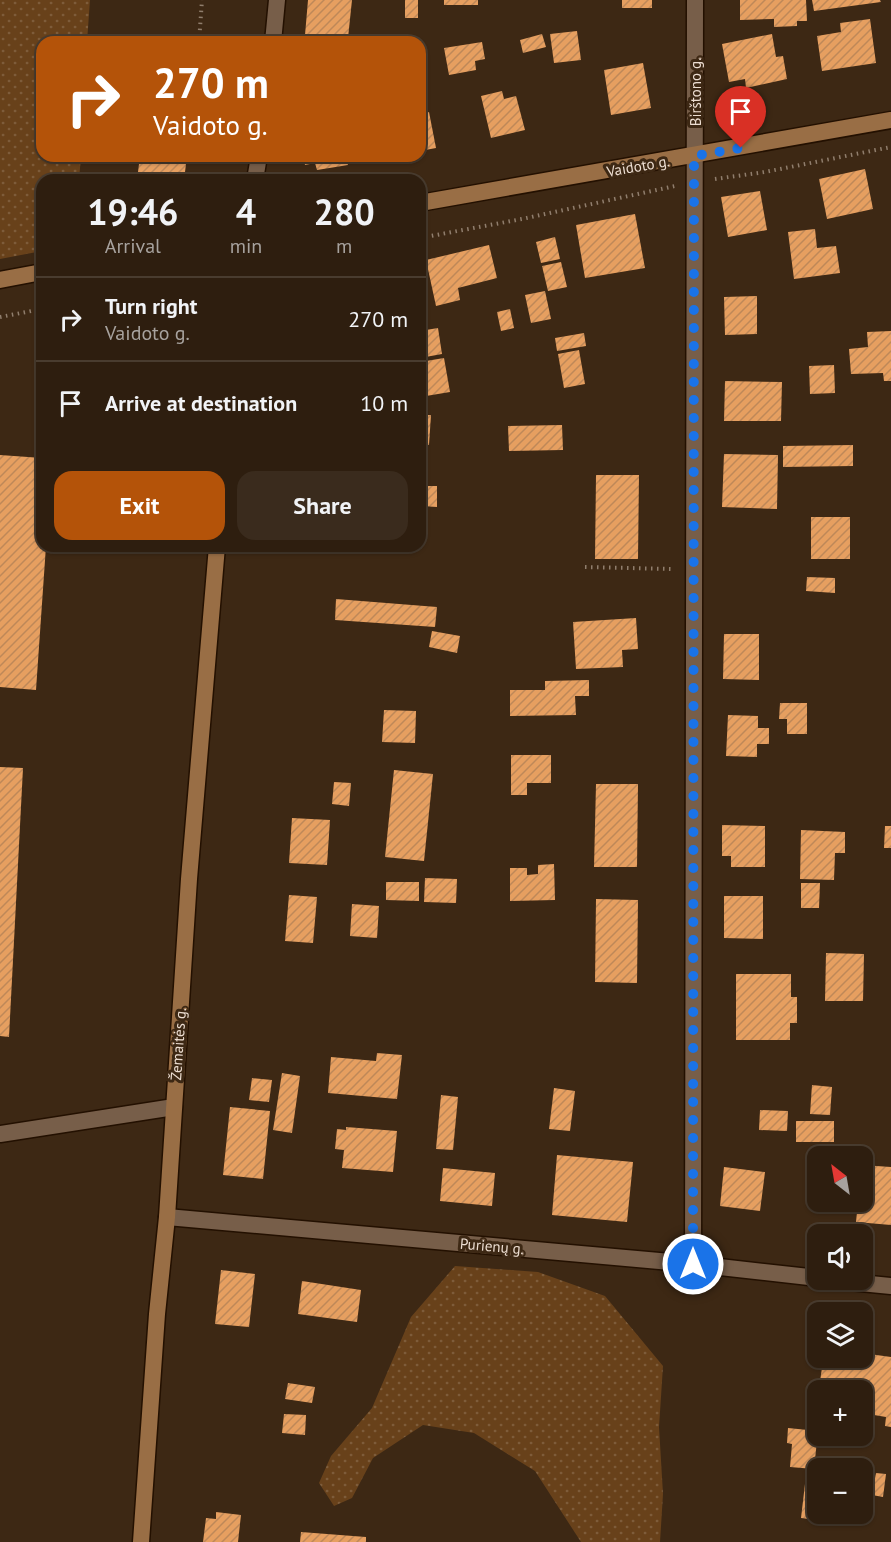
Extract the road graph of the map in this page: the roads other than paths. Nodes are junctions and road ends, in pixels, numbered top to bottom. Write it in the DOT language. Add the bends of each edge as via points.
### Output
graph roads {
  1 [pos="277,0"];
  2 [pos="695,0"];
  3 [pos="274,36"];
  4 [pos="891,120"];
  5 [pos="694,156"];
  6 [pos="426,203"];
  7 [pos="36,273"];
  8 [pos="0,280"];
  9 [pos="216,552"];
  10 [pos="174,1107"];
  11 [pos="0,1134"];
  12 [pos="167,1217"];
  13 [pos="693,1264"];
  14 [pos="807,1277"];
  15 [pos="873,1284"];
  16 [pos="891,1286"];
  17 [pos="141,1542"];
  1 -- 3 [label="street"];
  2 -- 5 [label="street, Birštono g."];
  4 -- 5 [label="main road, Vaidoto g."];
  5 -- 6 [label="main road, Vaidoto g."];
  5 -- 13 [label="street, Birštono g."];
  7 -- 8 [label="main road"];
  9 -- 10 [label="main road, Žemaitės g." via="197,763"];
  10 -- 11 [label="street"];
  10 -- 12 [label="main road, Žemaitės g."];
  12 -- 13 [label="street, Purienų g."];
  12 -- 17 [label="main road, Žemaitės g."];
  13 -- 14 [label="street, Purienų g."];
  15 -- 16 [label="street"];
}
